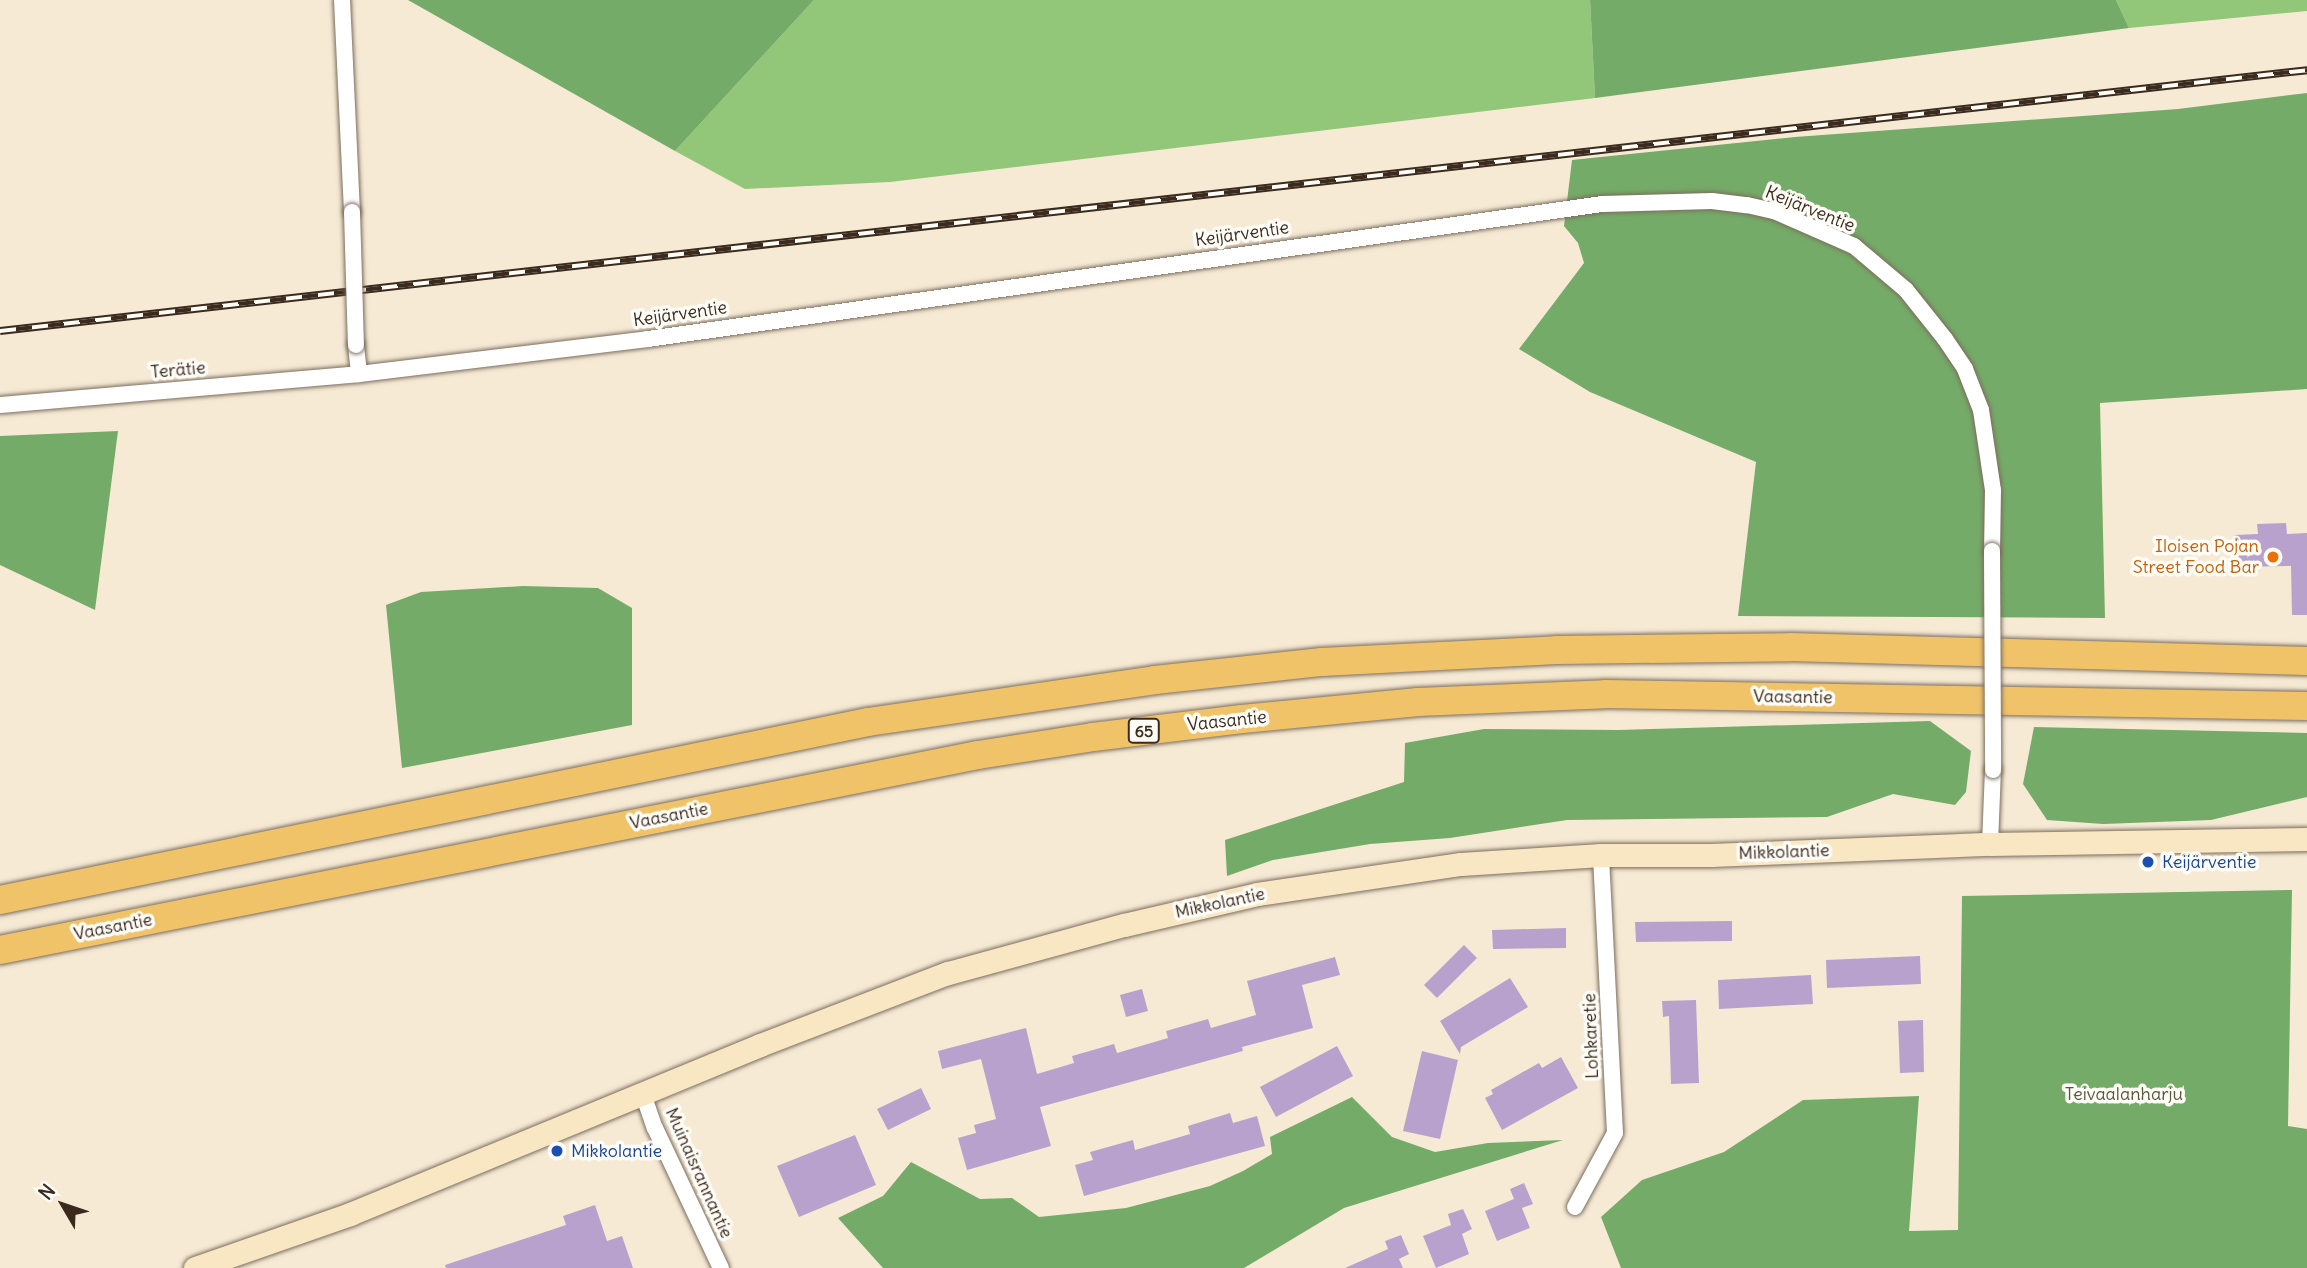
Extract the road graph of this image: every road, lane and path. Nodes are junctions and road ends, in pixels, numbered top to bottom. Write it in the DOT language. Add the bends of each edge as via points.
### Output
graph roads {
  1 [pos="342,0"];
  2 [pos="359,374"];
  3 [pos="0,405"];
  4 [pos="2307,661"];
  5 [pos="2307,706"];
  6 [pos="2307,839"];
  7 [pos="1990,844"];
  8 [pos="1601,855"];
  9 [pos="0,900"];
  10 [pos="0,950"];
  11 [pos="643,1094"];
  12 [pos="1575,1206"];
  13 [pos="195,1268"];
  14 [pos="721,1268"];
  1 -- 2 [label="street, bridge"];
  2 -- 3 [label="street, Terätie"];
  2 -- 7 [label="street, Keijärventie, bridge" via="648,339 1602,204 1713,201 1774,211 1854,246 1906,290 1965,369 1981,410 1993,490"];
  4 -- 9 [label="highway" via="1790,647 1558,650 1322,662 1155,680 869,722"];
  5 -- 10 [label="highway, Vaasantie / 65" via="1605,694 1418,702 1242,719 978,755"];
  6 -- 7 [label="main road, Mikkolantie"];
  7 -- 8 [label="main road, Mikkolantie"];
  8 -- 11 [label="main road, Mikkolantie" via="1461,864 1348,878 1124,925 948,973"];
  8 -- 12 [label="street, Lohkaretie" via="1615,1133"];
  11 -- 13 [label="main road, Mikkolantie" via="350,1214"];
  11 -- 14 [label="street, Muinaisrannantie"];
}
